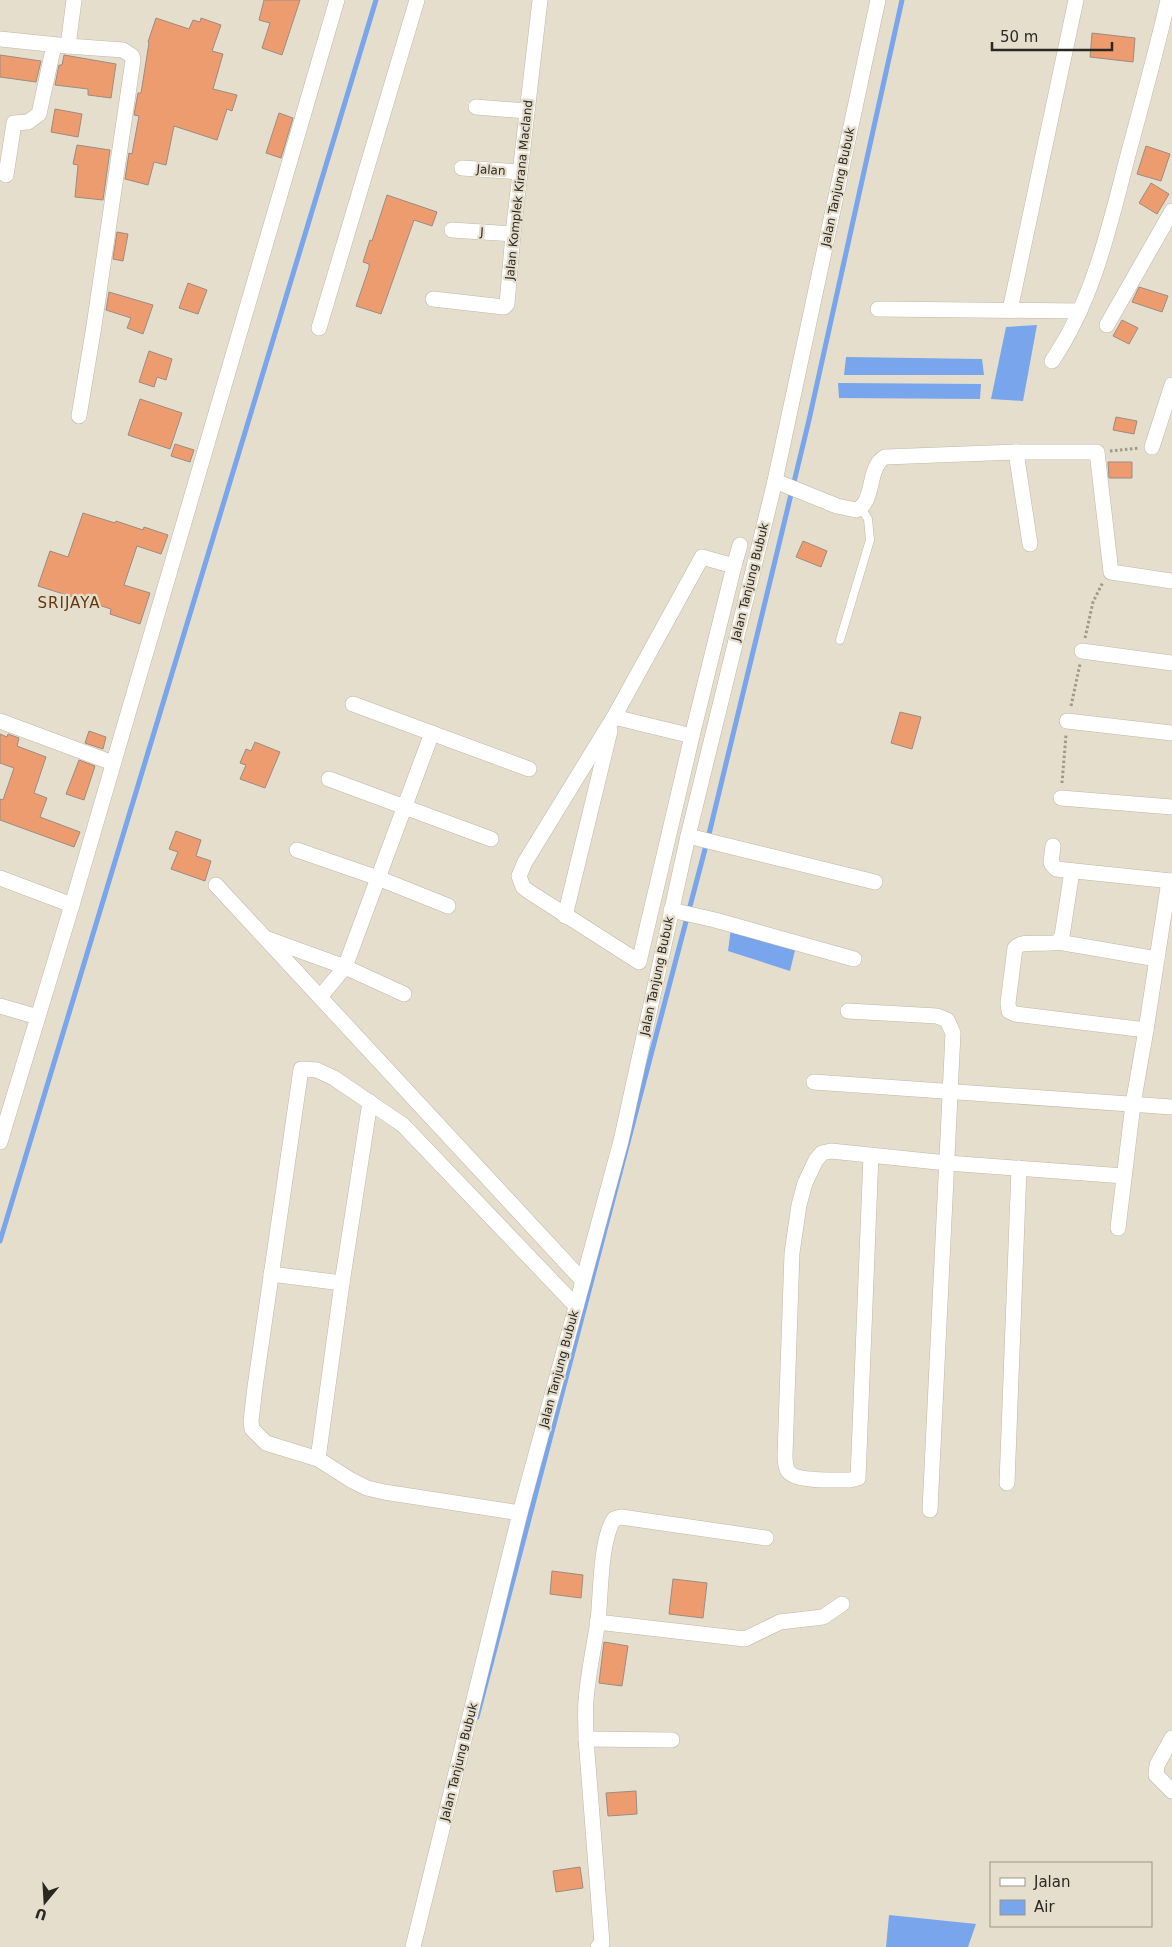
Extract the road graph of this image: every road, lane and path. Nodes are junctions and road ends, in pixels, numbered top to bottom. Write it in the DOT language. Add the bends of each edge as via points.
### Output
graph roads {
  1 [pos="74,0"];
  2 [pos="337,0"];
  3 [pos="417,0"];
  4 [pos="540,0"];
  5 [pos="878,0"];
  6 [pos="1076,0"];
  7 [pos="1168,0"];
  8 [pos="0,39"];
  9 [pos="61,46"];
  10 [pos="476,107"];
  11 [pos="527,111"];
  12 [pos="462,168"];
  13 [pos="520,172"];
  14 [pos="6,175"];
  15 [pos="1172,211"];
  16 [pos="452,230"];
  17 [pos="513,234"];
  18 [pos="433,299"];
  19 [pos="878,309"];
  20 [pos="1010,310"];
  21 [pos="1080,311"];
  22 [pos="1107,325"];
  23 [pos="318,328"];
  24 [pos="1052,361"];
  25 [pos="1172,385"];
  26 [pos="78,416"];
  27 [pos="1152,447"];
  28 [pos="1016,452"];
  29 [pos="1097,452"];
  30 [pos="782,483"];
  31 [pos="861,508"];
  32 [pos="1030,544"];
  33 [pos="737,555"];
  34 [pos="756,559"];
  35 [pos="1172,580"];
  36 [pos="840,640"];
  37 [pos="1082,651"];
  38 [pos="1172,662"];
  39 [pos="354,704"];
  40 [pos="614,718"];
  41 [pos="0,721"];
  42 [pos="1067,722"];
  43 [pos="432,732"];
  44 [pos="1172,733"];
  45 [pos="691,740"];
  46 [pos="710,748"];
  47 [pos="113,763"];
  48 [pos="529,768"];
  49 [pos="329,779"];
  50 [pos="1061,798"];
  51 [pos="405,806"];
  52 [pos="1172,807"];
  53 [pos="694,838"];
  54 [pos="491,839"];
  55 [pos="1053,846"];
  56 [pos="297,850"];
  57 [pos="1072,871"];
  58 [pos="0,878"];
  59 [pos="378,878"];
  60 [pos="1170,881"];
  61 [pos="875,882"];
  62 [pos="216,885"];
  63 [pos="72,905"];
  64 [pos="448,906"];
  65 [pos="676,911"];
  66 [pos="565,916"];
  67 [pos="264,938"];
  68 [pos="1058,942"];
  69 [pos="854,959"];
  70 [pos="1157,959"];
  71 [pos="345,968"];
  72 [pos="404,994"];
  73 [pos="320,997"];
  74 [pos="0,1006"];
  75 [pos="848,1012"];
  76 [pos="38,1017"];
  77 [pos="1146,1030"];
  78 [pos="814,1082"];
  79 [pos="950,1091"];
  80 [pos="370,1102"];
  81 [pos="1132,1104"];
  82 [pos="1172,1107"];
  83 [pos="0,1142"];
  84 [pos="871,1155"];
  85 [pos="947,1163"];
  86 [pos="1019,1168"];
  87 [pos="1124,1176"];
  88 [pos="1118,1228"];
  89 [pos="271,1274"];
  90 [pos="583,1282"];
  91 [pos="342,1283"];
  92 [pos="576,1306"];
  93 [pos="318,1459"];
  94 [pos="1007,1484"];
  95 [pos="930,1510"];
  96 [pos="520,1513"];
  97 [pos="766,1538"];
  98 [pos="842,1604"];
  99 [pos="597,1622"];
  100 [pos="1172,1738"];
  101 [pos="586,1739"];
  102 [pos="672,1740"];
  103 [pos="1172,1791"];
  104 [pos="413,1947"];
  105 [pos="598,1947"];
  1 -- 9 [label="street"];
  2 -- 47 [label="street"];
  3 -- 23 [label="street"];
  4 -- 11 [label="street, Jalan Komplek Kirana Macland"];
  5 -- 30 [label="street, Jalan Tanjung Bubuk"];
  6 -- 20 [label="street"];
  7 -- 21 [label="street" via="1106,237"];
  8 -- 9 [label="street"];
  9 -- 14 [label="street" via="39,114 28,122 14,123"];
  9 -- 26 [label="street" via="124,50 133,60"];
  10 -- 11 [label="street"];
  11 -- 13 [label="street, Jalan Komplek Kirana Macland"];
  12 -- 13 [label="street, Jalan"];
  13 -- 17 [label="street, Jalan Komplek Kirana Macland"];
  15 -- 22 [label="street"];
  16 -- 17 [label="street, J"];
  17 -- 18 [label="street, Jalan Komplek Kirana Macland" via="508,300 504,308"];
  19 -- 20 [label="street"];
  20 -- 21 [label="street"];
  21 -- 24 [label="street" via="1068,338"];
  25 -- 27 [label="street"];
  27 -- 29 [label="path"];
  28 -- 29 [label="street"];
  28 -- 31 [label="street" via="885,458 877,466"];
  28 -- 32 [label="street"];
  29 -- 35 [label="street" via="1111,572"];
  30 -- 31 [label="street" via="848,509"];
  30 -- 34 [label="street, Jalan Tanjung Bubuk"];
  31 -- 36 [label="lane" via="868,519 870,540"];
  33 -- 34 [label="street"];
  33 -- 40 [label="street" via="702,557"];
  33 -- 45 [label="street"];
  34 -- 46 [label="street, Jalan Tanjung Bubuk"];
  37 -- 38 [label="street"];
  39 -- 43 [label="street"];
  40 -- 45 [label="street"];
  40 -- 66 [label="street"];
  40 -- 66 [label="street" via="524,862 519,876 523,887"];
  41 -- 47 [label="street"];
  42 -- 44 [label="street"];
  42 -- 50 [label="path"];
  43 -- 48 [label="street"];
  43 -- 51 [label="street"];
  45 -- 46 [label="street"];
  45 -- 66 [label="street" via="639,962"];
  46 -- 53 [label="street, Jalan Tanjung Bubuk"];
  47 -- 63 [label="street"];
  49 -- 51 [label="street"];
  50 -- 52 [label="street"];
  51 -- 54 [label="street"];
  51 -- 59 [label="street"];
  53 -- 61 [label="street"];
  53 -- 65 [label="street, Jalan Tanjung Bubuk"];
  55 -- 57 [label="street" via="1052,866"];
  56 -- 59 [label="street"];
  57 -- 60 [label="street"];
  57 -- 68 [label="street" via="1062,936"];
  58 -- 63 [label="street"];
  59 -- 64 [label="street"];
  59 -- 71 [label="street"];
  60 -- 70 [label="street"];
  62 -- 67 [label="street"];
  63 -- 76 [label="street"];
  65 -- 69 [label="street"];
  65 -- 90 [label="street, Jalan Tanjung Bubuk" via="621,1141"];
  67 -- 71 [label="street"];
  67 -- 73 [label="street"];
  68 -- 70 [label="street"];
  68 -- 77 [label="street" via="1016,945 1009,1011"];
  70 -- 77 [label="street"];
  71 -- 72 [label="street"];
  71 -- 73 [label="street"];
  73 -- 90 [label="street"];
  74 -- 76 [label="street"];
  75 -- 79 [label="street" via="923,1014 947,1020 953,1033"];
  76 -- 83 [label="street"];
  77 -- 81 [label="street"];
  78 -- 79 [label="street"];
  79 -- 81 [label="street"];
  79 -- 85 [label="street"];
  80 -- 89 [label="street" via="317,1070 300,1069"];
  80 -- 91 [label="street"];
  80 -- 92 [label="street" via="403,1125"];
  81 -- 82 [label="street"];
  81 -- 87 [label="street"];
  84 -- 84 [label="street" via="822,1153 805,1183 799,1205 792,1253 785,1466 788,1472 800,1478 858,1478"];
  84 -- 85 [label="street"];
  85 -- 86 [label="street"];
  85 -- 95 [label="street"];
  86 -- 87 [label="street"];
  86 -- 94 [label="street"];
  87 -- 88 [label="street"];
  89 -- 91 [label="street"];
  89 -- 93 [label="street" via="252,1429 266,1443"];
  90 -- 92 [label="street, Jalan Tanjung Bubuk"];
  91 -- 93 [label="street"];
  92 -- 96 [label="street, Jalan Tanjung Bubuk"];
  93 -- 96 [label="street" via="367,1488"];
  96 -- 104 [label="street, Jalan Tanjung Bubuk"];
  97 -- 99 [label="street" via="621,1517 614,1519 605,1549"];
  98 -- 99 [label="street" via="823,1617 780,1622 745,1639"];
  99 -- 101 [label="street" via="586,1700"];
  100 -- 103 [label="street" via="1156,1769 1156,1775"];
  101 -- 102 [label="street"];
  101 -- 105 [label="street" via="602,1943"];
}
